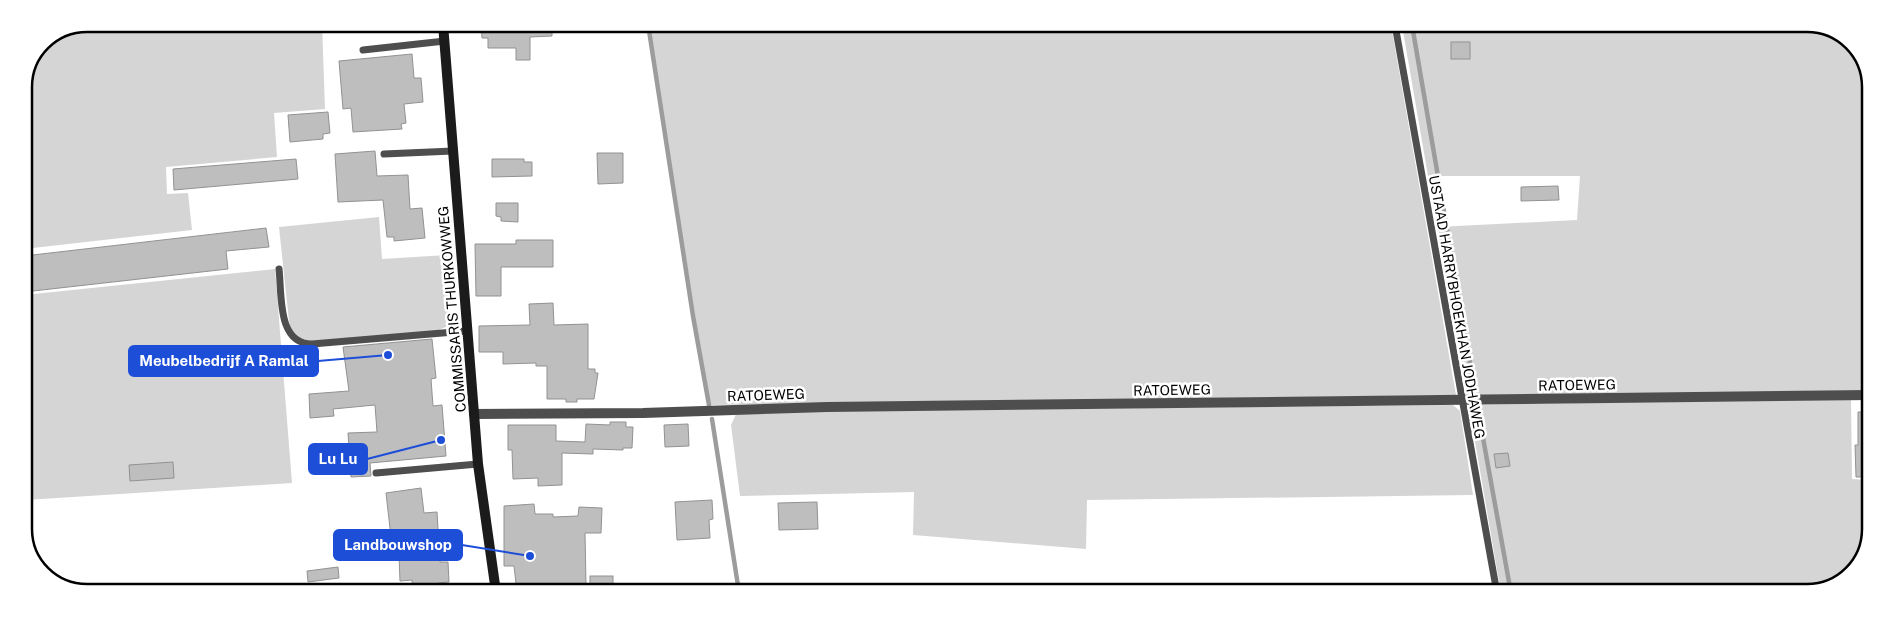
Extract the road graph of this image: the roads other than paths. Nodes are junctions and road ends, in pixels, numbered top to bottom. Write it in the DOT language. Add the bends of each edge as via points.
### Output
graph roads {
  1 [pos="444,32"];
  2 [pos="1396,32"];
  3 [pos="445,41"];
  4 [pos="363,50"];
  5 [pos="453,151"];
  6 [pos="384,154"];
  7 [pos="280,270"];
  8 [pos="466,331"];
  9 [pos="1862,395"];
  10 [pos="1460,399"];
  11 [pos="474,414"];
  12 [pos="478,464"];
  13 [pos="376,473"];
  14 [pos="495,584"];
  15 [pos="1495,584"];
  1 -- 3 [label="main road, COMMISSARIS THURKOWWEG"];
  2 -- 10 [label="lane, USTAAD HARRYBHOEKHAN JODHAWEG"];
  3 -- 4 [label="lane"];
  3 -- 5 [label="main road, COMMISSARIS THURKOWWEG"];
  5 -- 6 [label="lane"];
  5 -- 8 [label="main road, COMMISSARIS THURKOWWEG"];
  7 -- 8 [label="lane" via="285,325 298,342 312,344"];
  8 -- 11 [label="main road, COMMISSARIS THURKOWWEG"];
  9 -- 10 [label="street, RATOEWEG"];
  10 -- 11 [label="street, RATOEWEG"];
  10 -- 15 [label="lane, USTAAD HARRYBHOEKHAN JODHAWEG"];
  11 -- 12 [label="main road, COMMISSARIS THURKOWWEG"];
  12 -- 13 [label="lane"];
  12 -- 14 [label="main road, COMMISSARIS THURKOWWEG"];
}
